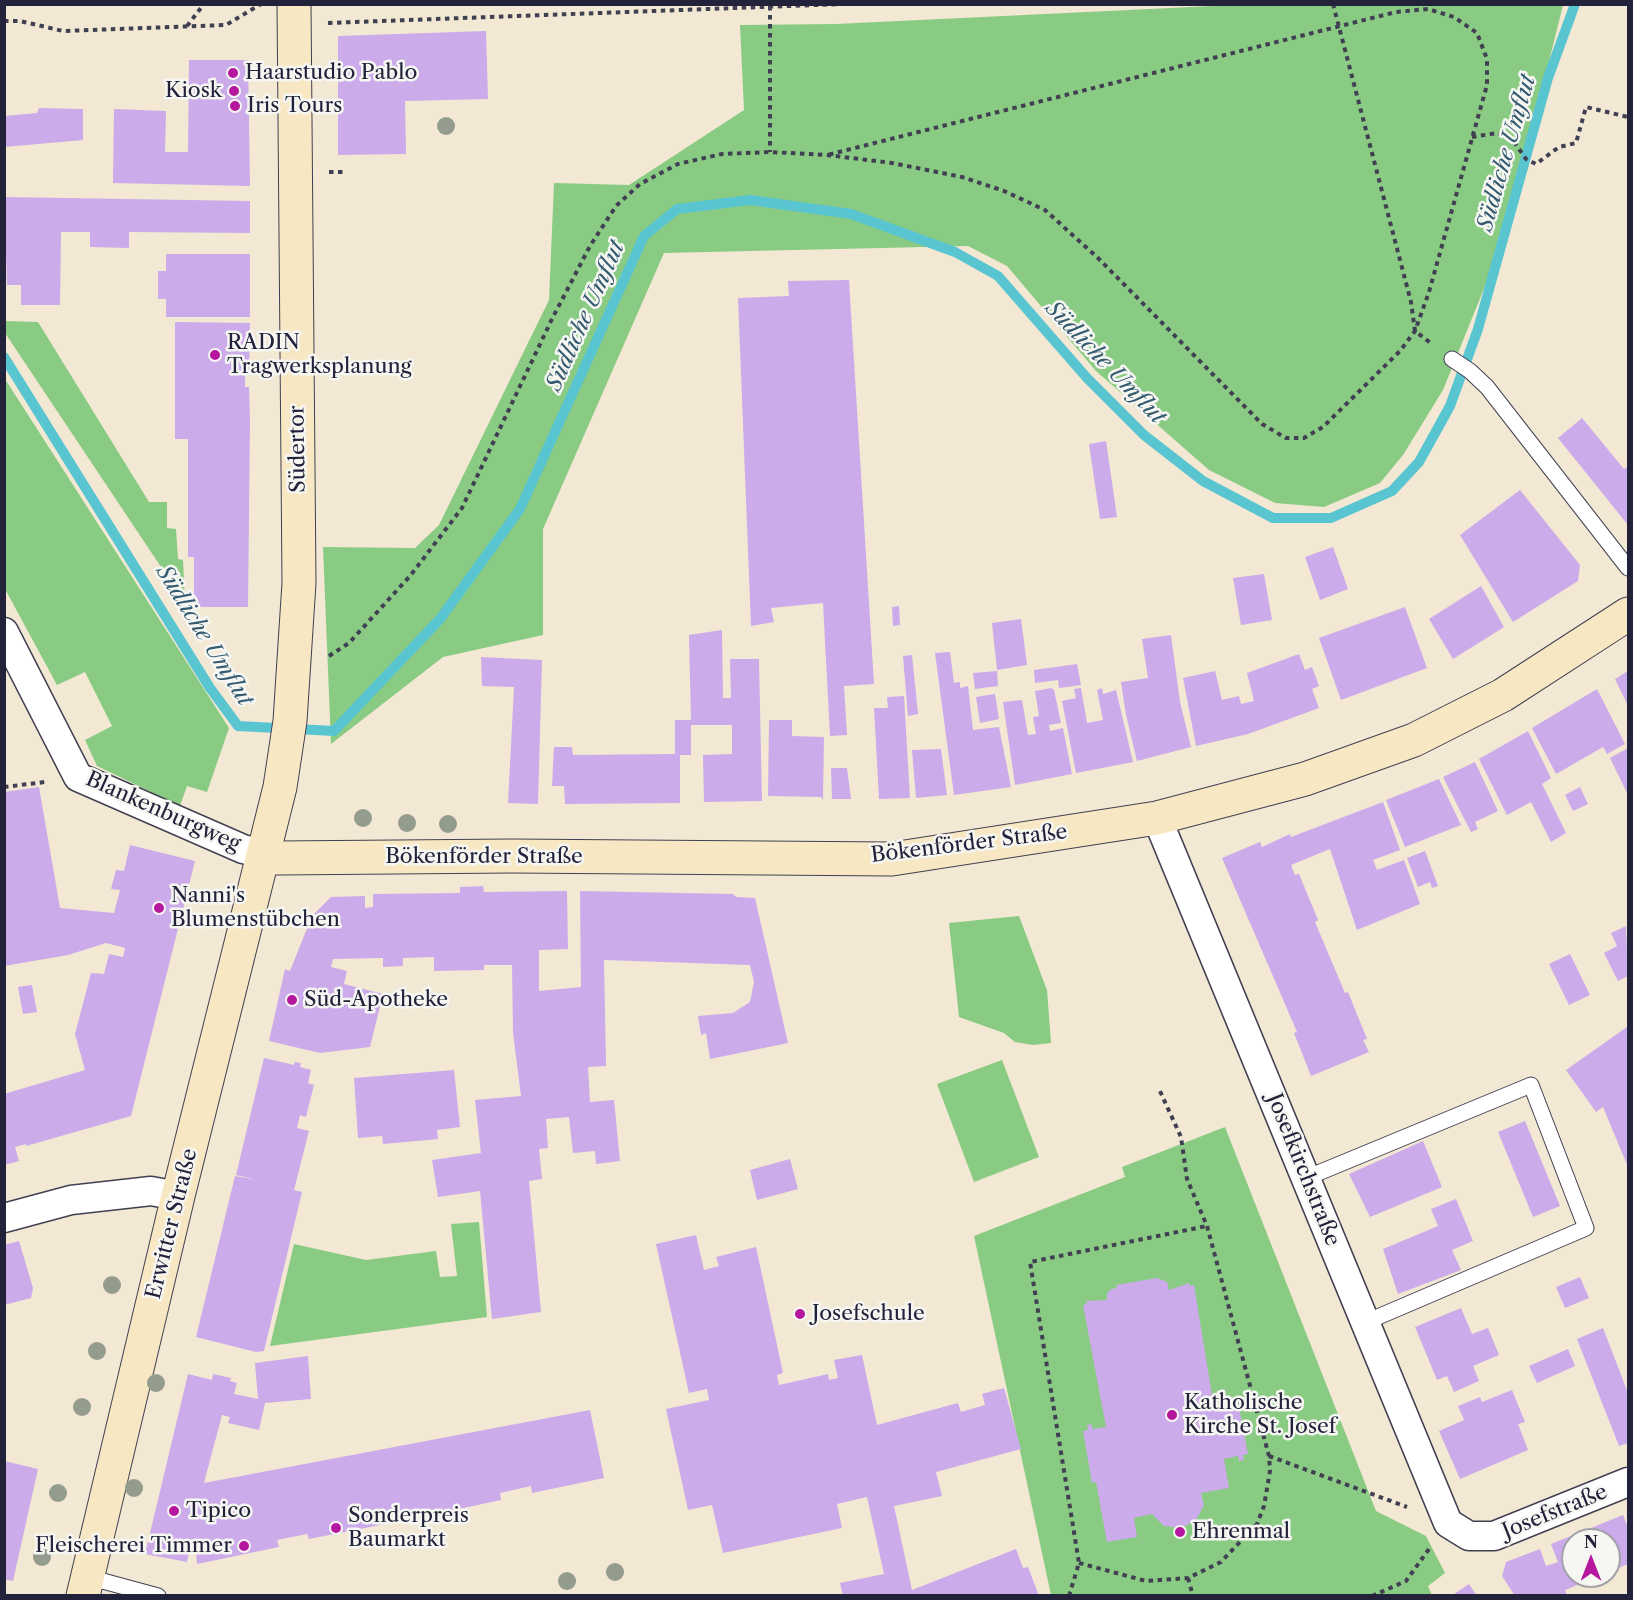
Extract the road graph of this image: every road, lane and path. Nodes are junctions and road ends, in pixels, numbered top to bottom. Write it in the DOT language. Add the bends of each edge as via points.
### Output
graph roads {
  1 [pos="204,4"];
  2 [pos="261,4"];
  3 [pos="843,4"];
  4 [pos="1333,4"];
  5 [pos="770,6"];
  6 [pos="294,14"];
  7 [pos="4,21"];
  8 [pos="186,26"];
  9 [pos="1339,26"];
  10 [pos="1629,117"];
  11 [pos="1472,137"];
  12 [pos="770,152"];
  13 [pos="827,155"];
  14 [pos="1415,331"];
  15 [pos="1452,359"];
  16 [pos="1629,568"];
  17 [pos="1629,614"];
  18 [pos="4,632"];
  19 [pos="295,662"];
  20 [pos="1156,818"];
  21 [pos="263,854"];
  22 [pos="1160,1089"];
  23 [pos="1306,1178"];
  24 [pos="178,1196"];
  25 [pos="4,1218"];
  26 [pos="1207,1226"];
  27 [pos="1366,1322"];
  28 [pos="1269,1456"];
  29 [pos="1629,1482"];
  30 [pos="1448,1522"];
  31 [pos="1079,1563"];
  32 [pos="1188,1578"];
  33 [pos="86,1586"];
  34 [pos="158,1596"];
  35 [pos="1069,1596"];
  36 [pos="1193,1596"];
  37 [pos="1372,1596"];
  1 -- 8 [label="path"];
  2 -- 8 [label="path" via="225,25"];
  3 -- 5 [label="path"];
  4 -- 9 [label="path"];
  5 -- 6 [label="path"];
  5 -- 12 [label="path"];
  6 -- 19 [label="street, Südertor" via="299,583"];
  7 -- 8 [label="path" via="63,31"];
  9 -- 11 [label="path" via="1396,12 1428,9 1454,17 1477,33 1487,59 1487,85"];
  9 -- 13 [label="path"];
  9 -- 14 [label="path" via="1411,302"];
  10 -- 11 [label="path" via="1586,107 1576,143 1559,147 1536,164 1526,159 1512,139 1497,133"];
  11 -- 14 [label="path" via="1430,292"];
  12 -- 13 [label="path"];
  12 -- 19 [label="path" via="722,154 678,164 640,184 616,206 552,319 462,508 410,576 349,643 319,663"];
  13 -- 14 [label="path" via="962,177 1045,210 1098,258 1262,424 1286,438 1304,438 1323,427 1400,351"];
  15 -- 16 [label="lane" via="1470,371"];
  17 -- 20 [label="street, Bökenförder Straße" via="1503,695 1414,740 1305,779"];
  18 -- 21 [label="street, Blankenburgweg" via="78,777 243,849"];
  19 -- 21 [label="street, Südertor" via="280,787"];
  20 -- 21 [label="street, Bökenförder Straße" via="892,859 278,858"];
  20 -- 23 [label="street, Josefkirchstraße"];
  21 -- 24 [label="street, Erwitter Straße"];
  22 -- 26 [label="path" via="1181,1137 1187,1179"];
  23 -- 27 [label="street, Josefkirchstraße"];
  23 -- 27 [label="lane" via="1531,1085 1586,1228"];
  24 -- 25 [label="street" via="151,1191 71,1200"];
  24 -- 33 [label="street, Erwitter Straße"];
  26 -- 28 [label="path"];
  26 -- 31 [label="path" via="1030,1262"];
  27 -- 30 [label="street, Josefkirchstraße"];
  28 -- 30 [label="path"];
  28 -- 32 [label="path" via="1264,1506 1257,1524 1221,1562"];
  29 -- 30 [label="street, Josefstraße" via="1494,1536 1469,1536"];
  30 -- 37 [label="path" via="1406,1581"];
  31 -- 32 [label="path" via="1146,1581"];
  31 -- 35 [label="path"];
  32 -- 36 [label="path"];
  33 -- 34 [label="lane"];
}
